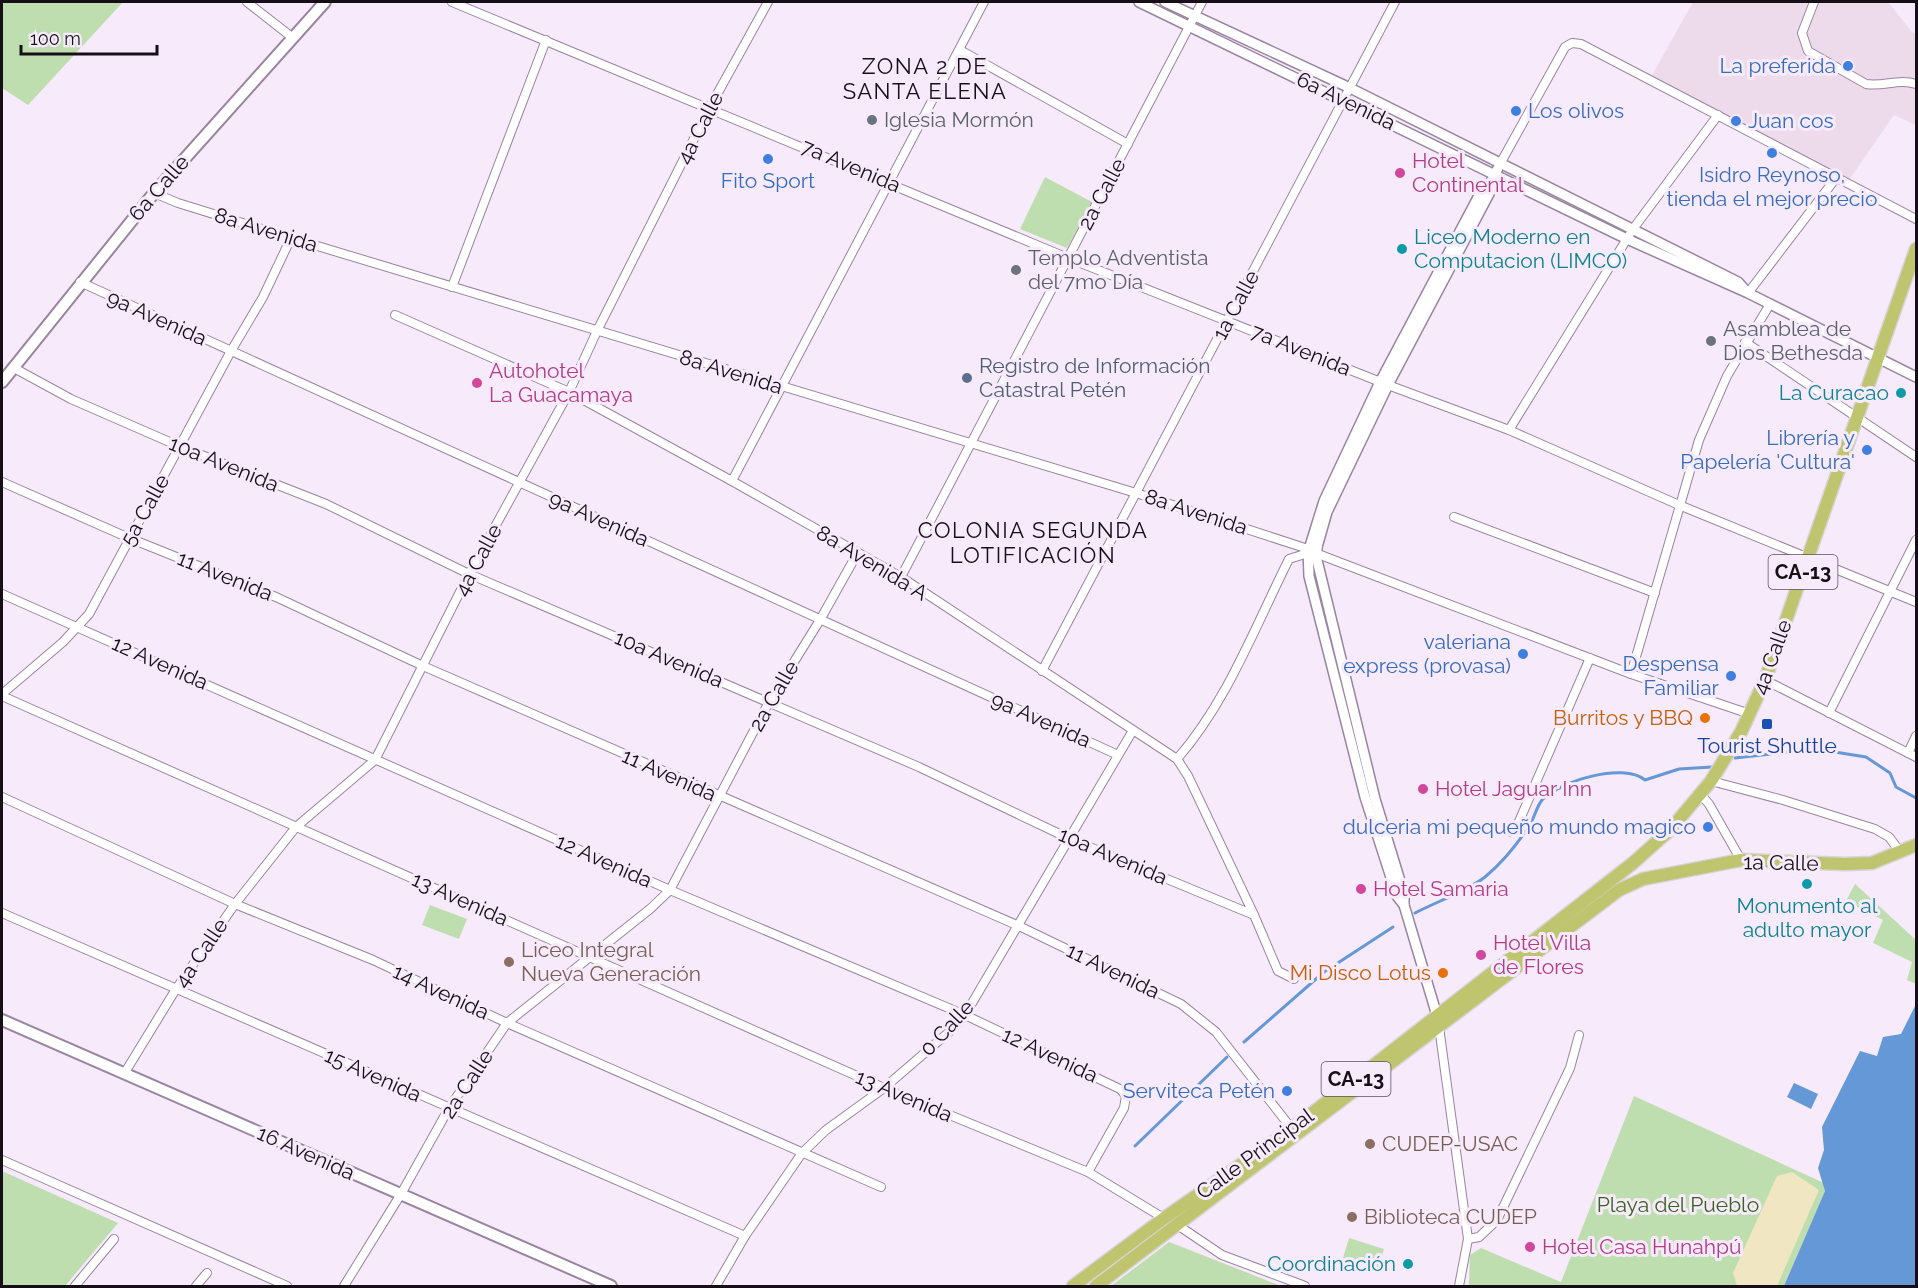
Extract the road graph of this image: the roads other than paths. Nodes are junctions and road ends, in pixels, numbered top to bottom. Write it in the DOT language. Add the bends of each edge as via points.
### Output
graph roads {
  1 [pos="247,2"];
  2 [pos="325,2"];
  3 [pos="452,2"];
  4 [pos="768,2"];
  5 [pos="984,2"];
  6 [pos="1139,2"];
  7 [pos="1165,2"];
  8 [pos="1202,2"];
  9 [pos="1395,2"];
  10 [pos="1814,2"];
  11 [pos="1194,16"];
  12 [pos="1189,26"];
  13 [pos="293,38"];
  14 [pos="546,40"];
  15 [pos="960,50"];
  16 [pos="1917,84"];
  17 [pos="1350,88"];
  18 [pos="1344,100"];
  19 [pos="710,107"];
  20 [pos="1718,115"];
  21 [pos="1128,144"];
  22 [pos="1500,164"];
  23 [pos="1495,174"];
  24 [pos="1836,178"];
  25 [pos="891,182"];
  26 [pos="154,193"];
  27 [pos="1917,219"];
  28 [pos="1633,229"];
  29 [pos="291,238"];
  30 [pos="1627,239"];
  31 [pos="1917,249"];
  32 [pos="1068,258"];
  33 [pos="80,282"];
  34 [pos="452,287"];
  35 [pos="1748,293"];
  36 [pos="1770,304"];
  37 [pos="395,315"];
  38 [pos="1228,320"];
  39 [pos="597,331"];
  40 [pos="1746,342"];
  41 [pos="231,351"];
  42 [pos="1879,358"];
  43 [pos="14,368"];
  44 [pos="1917,378"];
  45 [pos="2,382"];
  46 [pos="1384,384"];
  47 [pos="782,387"];
  48 [pos="569,392"];
  49 [pos="1859,418"];
  50 [pos="1509,430"];
  51 [pos="970,444"];
  52 [pos="181,447"];
  53 [pos="1917,457"];
  54 [pos="732,481"];
  55 [pos="2,482"];
  56 [pos="520,483"];
  57 [pos="1136,493"];
  58 [pos="1679,505"];
  59 [pos="1454,518"];
  60 [pos="129,538"];
  61 [pos="1917,540"];
  62 [pos="1312,552"];
  63 [pos="857,554"];
  64 [pos="1808,558"];
  65 [pos="469,574"];
  66 [pos="901,577"];
  67 [pos="1890,591"];
  68 [pos="2,594"];
  69 [pos="1655,594"];
  70 [pos="1917,602"];
  71 [pos="820,620"];
  72 [pos="78,627"];
  73 [pos="1590,658"];
  74 [pos="423,666"];
  75 [pos="1042,671"];
  76 [pos="1631,674"];
  77 [pos="1765,680"];
  78 [pos="2,695"];
  79 [pos="769,702"];
  80 [pos="1829,713"];
  81 [pos="1750,714"];
  82 [pos="1132,732"];
  83 [pos="1917,736"];
  84 [pos="1908,753"];
  85 [pos="1118,755"];
  86 [pos="1917,757"];
  87 [pos="1177,759"];
  88 [pos="375,760"];
  89 [pos="1711,781"];
  90 [pos="1701,795"];
  91 [pos="2,797"];
  92 [pos="721,798"];
  93 [pos="296,827"];
  94 [pos="1511,831"];
  95 [pos="1068,838"];
  96 [pos="1917,845"];
  97 [pos="1901,853"];
  98 [pos="1741,860"];
  99 [pos="1633,864"];
  100 [pos="1643,879"];
  101 [pos="670,890"];
  102 [pos="235,904"];
  103 [pos="2,913"];
  104 [pos="1254,915"];
  105 [pos="1020,926"];
  106 [pos="588,958"];
  107 [pos="1294,979"];
  108 [pos="176,989"];
  109 [pos="965,1015"];
  110 [pos="2,1020"];
  111 [pos="1438,1022"];
  112 [pos="507,1023"];
  113 [pos="1579,1035"];
  114 [pos="124,1074"];
  115 [pos="884,1088"];
  116 [pos="449,1108"];
  117 [pos="1292,1129"];
  118 [pos="802,1153"];
  119 [pos="2,1160"];
  120 [pos="1088,1172"];
  121 [pos="881,1187"];
  122 [pos="401,1194"];
  123 [pos="1163,1219"];
  124 [pos="1178,1225"];
  125 [pos="745,1236"];
  126 [pos="114,1239"];
  127 [pos="1468,1239"];
  128 [pos="207,1273"];
  129 [pos="75,1287"];
  130 [pos="196,1287"];
  131 [pos="287,1287"];
  132 [pos="344,1287"];
  133 [pos="611,1287"];
  134 [pos="716,1287"];
  135 [pos="1073,1287"];
  136 [pos="1096,1287"];
  137 [pos="1305,1287"];
  138 [pos="1459,1287"];
  1 -- 13 [label="street"];
  2 -- 13 [label="main road, 6a Calle"];
  3 -- 14 [label="street, 7a Avenida"];
  4 -- 19 [label="street, 4a Calle"];
  5 -- 15 [label="street"];
  6 -- 12 [label="street, 6a Avenida"];
  7 -- 11 [label="street, 6a Avenida"];
  8 -- 11 [label="street, 2a Calle"];
  9 -- 17 [label="street, 1a Calle"];
  10 -- 16 [label="street" via="1802,33 1809,51 1866,84 1877,86 1901,80"];
  11 -- 12 [label="street, 2a Calle"];
  11 -- 17 [label="street, 6a Avenida"];
  12 -- 18 [label="street, 6a Avenida"];
  12 -- 21 [label="street, 2a Calle"];
  13 -- 26 [label="main road, 6a Calle"];
  14 -- 19 [label="street, 7a Avenida"];
  14 -- 34 [label="street"];
  15 -- 21 [label="street"];
  15 -- 25 [label="street"];
  17 -- 18 [label="street, 1a Calle"];
  17 -- 22 [label="street, 6a Avenida"];
  18 -- 23 [label="street, 6a Avenida"];
  18 -- 38 [label="street, 1a Calle"];
  19 -- 25 [label="street, 7a Avenida"];
  19 -- 39 [label="street, 4a Calle"];
  20 -- 22 [label="street" via="1581,44 1572,43 1565,46"];
  20 -- 24 [label="street"];
  20 -- 28 [label="street"];
  21 -- 32 [label="street, 2a Calle"];
  22 -- 23 [label="street"];
  22 -- 28 [label="street, 6a Avenida"];
  23 -- 30 [label="street, 6a Avenida"];
  23 -- 46 [label="street" via="1489,186 1483,188"];
  24 -- 27 [label="street"];
  24 -- 35 [label="street"];
  25 -- 32 [label="street, 7a Avenida"];
  25 -- 47 [label="street"];
  26 -- 29 [label="street, 8a Avenida"];
  26 -- 33 [label="main road, 6a Calle"];
  28 -- 30 [label="street"];
  28 -- 35 [label="street, 6a Avenida" via="1738,282"];
  29 -- 34 [label="street, 8a Avenida"];
  29 -- 41 [label="street, 5a Calle" via="264,297"];
  30 -- 35 [label="street, 6a Avenida"];
  30 -- 50 [label="street"];
  31 -- 42 [label="main road, 4a Calle / CA-13"];
  32 -- 38 [label="street, 7a Avenida"];
  32 -- 51 [label="street, 2a Calle"];
  33 -- 41 [label="street, 9a Avenida"];
  33 -- 43 [label="main road, 6a Calle"];
  34 -- 39 [label="street, 8a Avenida"];
  35 -- 36 [label="street, 6a Avenida"];
  36 -- 40 [label="street"];
  36 -- 42 [label="street, 6a Avenida"];
  37 -- 48 [label="street, 8a Avenida A"];
  38 -- 46 [label="street, 7a Avenida"];
  38 -- 57 [label="street, 1a Calle"];
  39 -- 47 [label="street, 8a Avenida"];
  39 -- 48 [label="street, 4a Calle"];
  40 -- 49 [label="street"];
  40 -- 58 [label="street" via="1713,407"];
  41 -- 52 [label="street, 5a Calle"];
  41 -- 56 [label="street, 9a Avenida"];
  42 -- 44 [label="street, 6a Avenida"];
  42 -- 49 [label="main road, 4a Calle / CA-13"];
  43 -- 45 [label="main road, 6a Calle"];
  43 -- 52 [label="street, 10a Avenida" via="71,399"];
  46 -- 50 [label="street, 7a Avenida"];
  46 -- 62 [label="street"];
  47 -- 51 [label="street, 8a Avenida"];
  47 -- 54 [label="street"];
  48 -- 54 [label="street, 8a Avenida A"];
  48 -- 56 [label="street, 4a Calle"];
  49 -- 53 [label="street"];
  49 -- 64 [label="main road, 4a Calle / CA-13"];
  50 -- 58 [label="street, 7a Avenida"];
  51 -- 57 [label="street, 8a Avenida"];
  51 -- 66 [label="street, 2a Calle"];
  52 -- 60 [label="street, 5a Calle"];
  52 -- 65 [label="street, 10a Avenida" via="326,504"];
  54 -- 63 [label="street, 8a Avenida A"];
  55 -- 60 [label="street, 11 Avenida"];
  56 -- 65 [label="street, 4a Calle"];
  56 -- 71 [label="street, 9a Avenida"];
  57 -- 62 [label="street, 8a Avenida"];
  57 -- 75 [label="street, 1a Calle"];
  58 -- 64 [label="street, 7a Avenida"];
  58 -- 69 [label="street"];
  59 -- 69 [label="street"];
  60 -- 72 [label="street, 5a Calle" via="89,614"];
  60 -- 74 [label="street, 11 Avenida" via="276,597"];
  61 -- 67 [label="street"];
  62 -- 73 [label="street, 8a Avenida"];
  62 -- 87 [label="street" via="1289,559 1222,694 1194,740"];
  62 -- 111 [label="street" via="1309,576 1365,797 1397,896 1404,905"];
  63 -- 66 [label="street, 8a Avenida A"];
  63 -- 71 [label="street, 2a Calle"];
  64 -- 67 [label="street, 7a Avenida"];
  64 -- 77 [label="main road, 4a Calle / CA-13"];
  65 -- 74 [label="street, 4a Calle"];
  65 -- 79 [label="street, 10a Avenida"];
  66 -- 75 [label="street, 8a Avenida A"];
  67 -- 70 [label="street, 7a Avenida"];
  67 -- 80 [label="street"];
  68 -- 72 [label="street, 12 Avenida"];
  69 -- 76 [label="street"];
  71 -- 79 [label="street, 2a Calle"];
  71 -- 85 [label="street, 9a Avenida"];
  72 -- 78 [label="street, 5a Calle"];
  72 -- 88 [label="street, 12 Avenida"];
  73 -- 76 [label="street, 8a Avenida"];
  73 -- 94 [label="street" via="1517,826"];
  74 -- 88 [label="street, 4a Calle"];
  74 -- 92 [label="street, 11 Avenida"];
  75 -- 82 [label="street, 8a Avenida A"];
  76 -- 81 [label="street, 8a Avenida"];
  77 -- 80 [label="street"];
  77 -- 81 [label="main road, 4a Calle / CA-13"];
  78 -- 93 [label="street, 13 Avenida"];
  79 -- 92 [label="street, 2a Calle"];
  79 -- 95 [label="street, 10a Avenida" via="920,767"];
  80 -- 84 [label="street"];
  81 -- 89 [label="main road, 4a Calle / CA-13"];
  82 -- 85 [label="street, 0 Calle"];
  82 -- 87 [label="street, 8a Avenida A"];
  83 -- 84 [label="street"];
  84 -- 86 [label="street"];
  85 -- 95 [label="street, 0 Calle"];
  87 -- 104 [label="street, 8a Avenida A"];
  88 -- 93 [label="street, 4a Calle"];
  88 -- 101 [label="street, 12 Avenida"];
  89 -- 90 [label="main road, 4a Calle / CA-13"];
  89 -- 97 [label="street" via="1875,829 1889,837"];
  90 -- 98 [label="street"];
  90 -- 99 [label="main road, 4a Calle / CA-13"];
  91 -- 102 [label="street, 14 Avenida"];
  92 -- 101 [label="street, 2a Calle"];
  92 -- 105 [label="street, 11 Avenida"];
  93 -- 102 [label="street, 4a Calle"];
  93 -- 106 [label="street, 13 Avenida"];
  95 -- 104 [label="street, 10a Avenida"];
  95 -- 105 [label="street, 0 Calle"];
  96 -- 97 [label="main road, 1a Calle / CA-13"];
  97 -- 98 [label="main road, 1a Calle / CA-13" via="1872,862 1845,864"];
  98 -- 100 [label="main road, 1a Calle / CA-13"];
  99 -- 111 [label="main road, Calle Principal / CA-13"];
  100 -- 111 [label="main road, Calle Principal / CA-13" via="1596,906"];
  101 -- 106 [label="street, 2a Calle"];
  101 -- 109 [label="street, 12 Avenida"];
  102 -- 108 [label="street, 4a Calle"];
  102 -- 112 [label="street, 14 Avenida" via="373,960"];
  103 -- 108 [label="street, 15 Avenida"];
  104 -- 107 [label="street" via="1278,971"];
  105 -- 109 [label="street, 0 Calle"];
  105 -- 117 [label="street, 11 Avenida" via="1180,1004 1216,1032"];
  106 -- 112 [label="street, 2a Calle"];
  106 -- 115 [label="street, 13 Avenida"];
  108 -- 114 [label="street, 4a Calle"];
  108 -- 116 [label="street, 15 Avenida"];
  109 -- 115 [label="street, 0 Calle"];
  109 -- 120 [label="street, 12 Avenida" via="1120,1089 1126,1096 1124,1108"];
  110 -- 114 [label="main road, 16 Avenida"];
  111 -- 117 [label="main road, Calle Principal / CA-13"];
  111 -- 124 [label="main road, Calle Principal / CA-13"];
  111 -- 127 [label="street"];
  112 -- 116 [label="street, 2a Calle"];
  112 -- 118 [label="street, 14 Avenida"];
  113 -- 127 [label="street" via="1570,1068 1497,1220 1479,1237"];
  114 -- 122 [label="main road, 16 Avenida"];
  115 -- 118 [label="street, 0 Calle" via="826,1130"];
  115 -- 120 [label="street, 13 Avenida"];
  116 -- 122 [label="street, 2a Calle"];
  116 -- 125 [label="street, 15 Avenida"];
  117 -- 123 [label="main road, Calle Principal / CA-13"];
  118 -- 121 [label="street, 14 Avenida"];
  118 -- 125 [label="street, 0 Calle"];
  119 -- 131 [label="street"];
  120 -- 123 [label="street, 13 Avenida"];
  122 -- 132 [label="street, 2a Calle"];
  122 -- 133 [label="main road, 16 Avenida"];
  123 -- 124 [label="street, 13 Avenida"];
  123 -- 135 [label="main road, Calle Principal / CA-13"];
  124 -- 136 [label="main road, Calle Principal / CA-13"];
  124 -- 137 [label="street, 13 Avenida" via="1222,1256"];
  125 -- 134 [label="street, 0 Calle"];
  126 -- 129 [label="street"];
  127 -- 138 [label="street"];
  128 -- 130 [label="street"];
}
